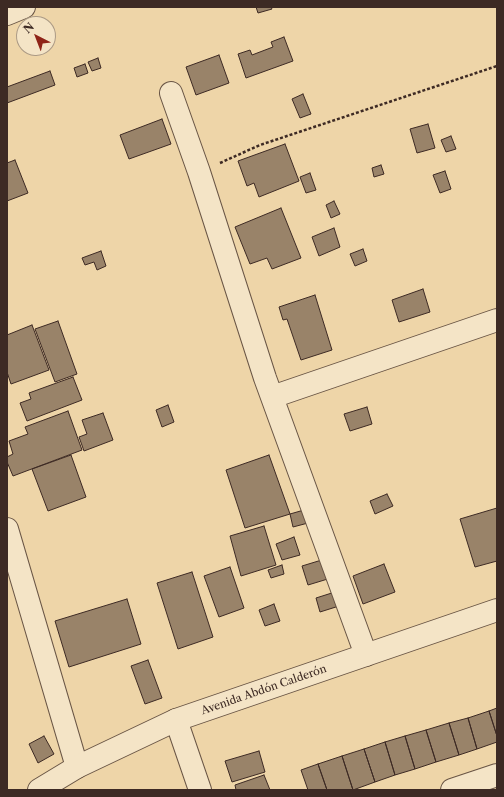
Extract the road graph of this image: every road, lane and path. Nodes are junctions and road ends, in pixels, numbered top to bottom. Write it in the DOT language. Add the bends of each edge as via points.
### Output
graph roads {
  1 [pos="24,7"];
  2 [pos="7,14"];
  3 [pos="497,66"];
  4 [pos="171,93"];
  5 [pos="199,172"];
  6 [pos="497,320"];
  7 [pos="272,397"];
  8 [pos="7,529"];
  9 [pos="497,610"];
  10 [pos="366,655"];
  11 [pos="176,720"];
  12 [pos="77,766"];
  13 [pos="497,775"];
  14 [pos="39,790"];
  15 [pos="200,790"];
  16 [pos="452,790"];
  1 -- 2 [label="street"];
  3 -- 5 [label="path" via="260,145"];
  4 -- 5 [label="street"];
  5 -- 7 [label="street"];
  6 -- 7 [label="street"];
  7 -- 10 [label="street"];
  8 -- 12 [label="street"];
  9 -- 10 [label="street, Avenida Abdón Calderón"];
  10 -- 11 [label="street, Avenida Abdón Calderón"];
  11 -- 12 [label="street, Avenida Abdón Calderón"];
  11 -- 15 [label="street"];
  12 -- 14 [label="street, Avenida Abdón Calderón"];
  13 -- 16 [label="street"];
}
